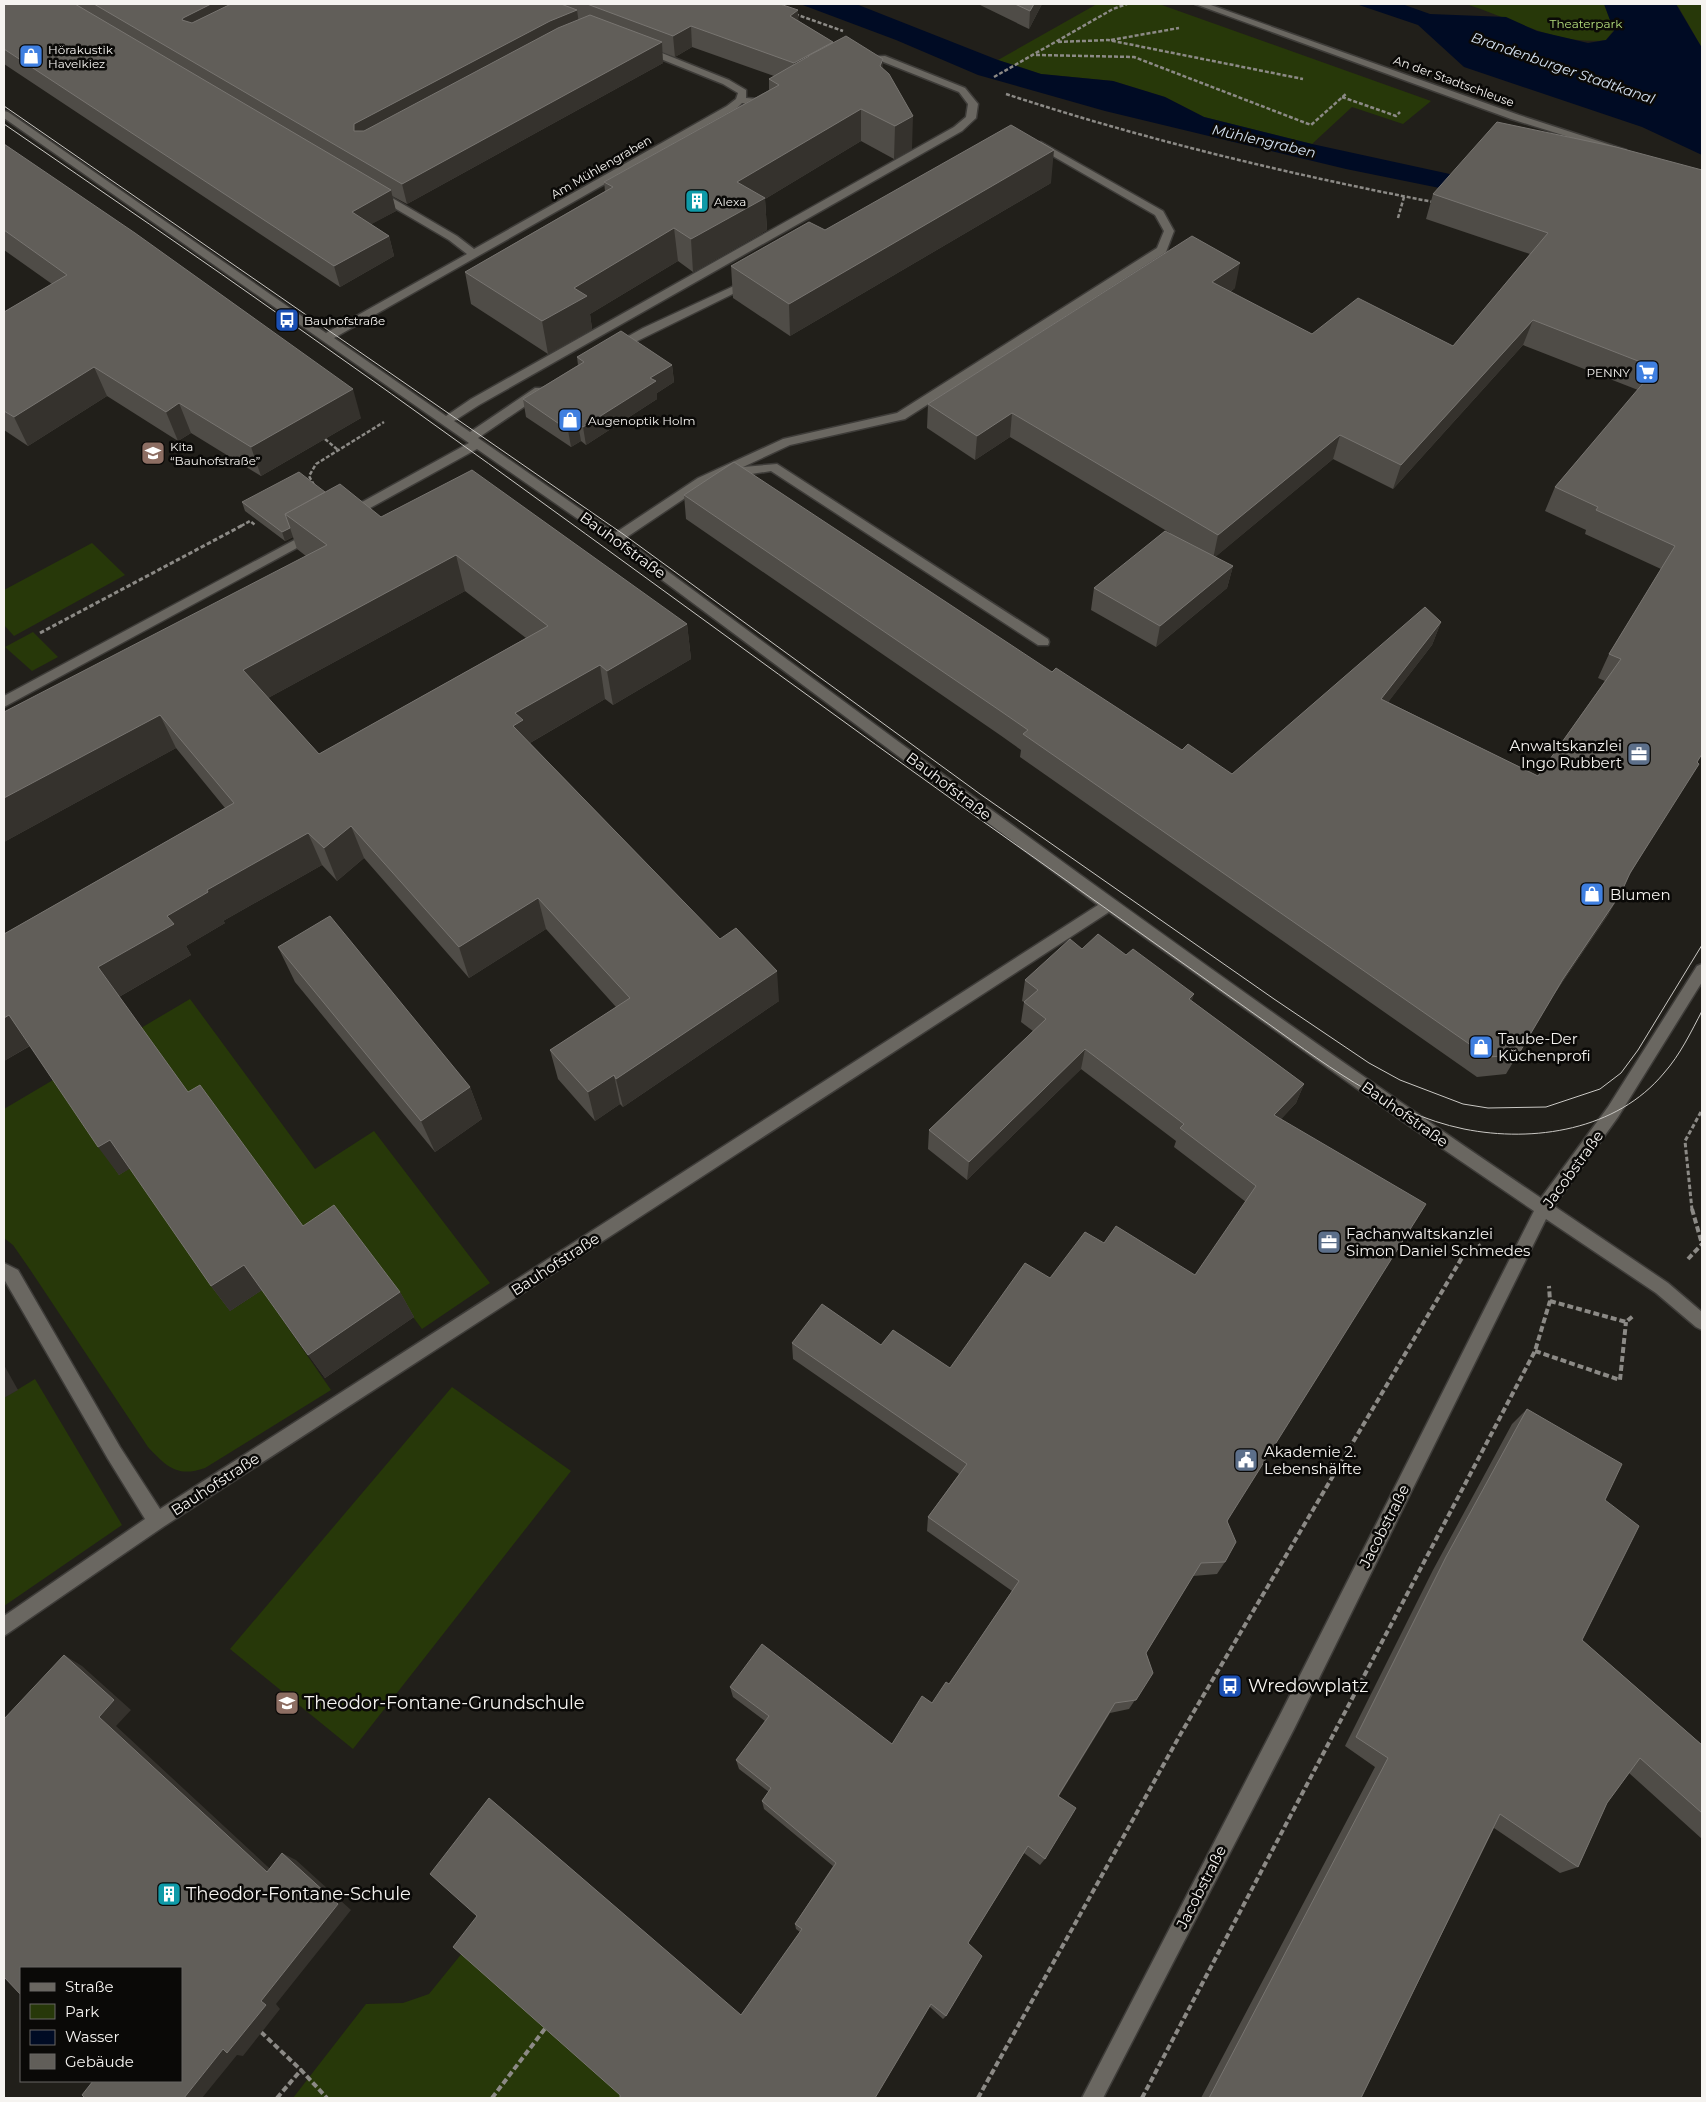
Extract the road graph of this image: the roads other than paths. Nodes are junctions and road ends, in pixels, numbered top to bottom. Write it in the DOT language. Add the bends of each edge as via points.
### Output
graph roads {
  1 [pos="1200,4"];
  2 [pos="630,44"];
  3 [pos="848,61"];
  4 [pos="779,99"];
  5 [pos="740,100"];
  6 [pos="4,114"];
  7 [pos="1027,142"];
  8 [pos="1628,152"];
  9 [pos="368,188"];
  10 [pos="474,254"];
  11 [pos="760,277"];
  12 [pos="326,338"];
  13 [pos="600,356"];
  14 [pos="548,386"];
  15 [pos="446,421"];
  16 [pos="474,440"];
  17 [pos="717,475"];
  18 [pos="344,517"];
  19 [pos="323,528"];
  20 [pos="615,539"];
  21 [pos="1043,642"];
  22 [pos="4,702"];
  23 [pos="1109,905"];
  24 [pos="1702,970"];
  25 [pos="1544,1207"];
  26 [pos="4,1270"];
  27 [pos="1702,1322"];
  28 [pos="157,1521"];
  29 [pos="4,1627"];
  30 [pos="1092,2098"];
  1 -- 8 [label="street, An der Stadtschleuse" via="1515,117"];
  2 -- 5 [label="street" via="726,82 743,92"];
  3 -- 15 [label="street" via="882,58 962,90 973,104 971,118 958,129"];
  4 -- 5 [label="street" via="770,103"];
  5 -- 10 [label="street, Am Mühlengraben"];
  6 -- 12 [label="street, Bauhofstraße"];
  7 -- 17 [label="street" via="1036,143 1159,213 1169,232 1162,250 901,416 787,442"];
  9 -- 10 [label="street"];
  10 -- 12 [label="street, Am Mühlengraben"];
  11 -- 13 [label="street" via="727,295 642,331"];
  12 -- 15 [label="street, Bauhofstraße"];
  14 -- 16 [label="street"];
  15 -- 16 [label="street, Bauhofstraße"];
  16 -- 18 [label="street"];
  16 -- 20 [label="street, Bauhofstraße"];
  17 -- 20 [label="street" via="702,481"];
  17 -- 21 [label="street" via="773,467"];
  19 -- 22 [label="street"];
  20 -- 23 [label="street, Bauhofstraße"];
  23 -- 25 [label="street, Bauhofstraße" via="1413,1120"];
  23 -- 28 [label="street, Bauhofstraße"];
  24 -- 25 [label="street, Jacobstraße" via="1613,1112"];
  25 -- 27 [label="street, Bauhofstraße" via="1662,1288"];
  25 -- 30 [label="street, Jacobstraße" via="1287,1722"];
  26 -- 28 [label="street" via="12,1275 114,1453"];
  28 -- 29 [label="street, Bauhofstraße"];
}
